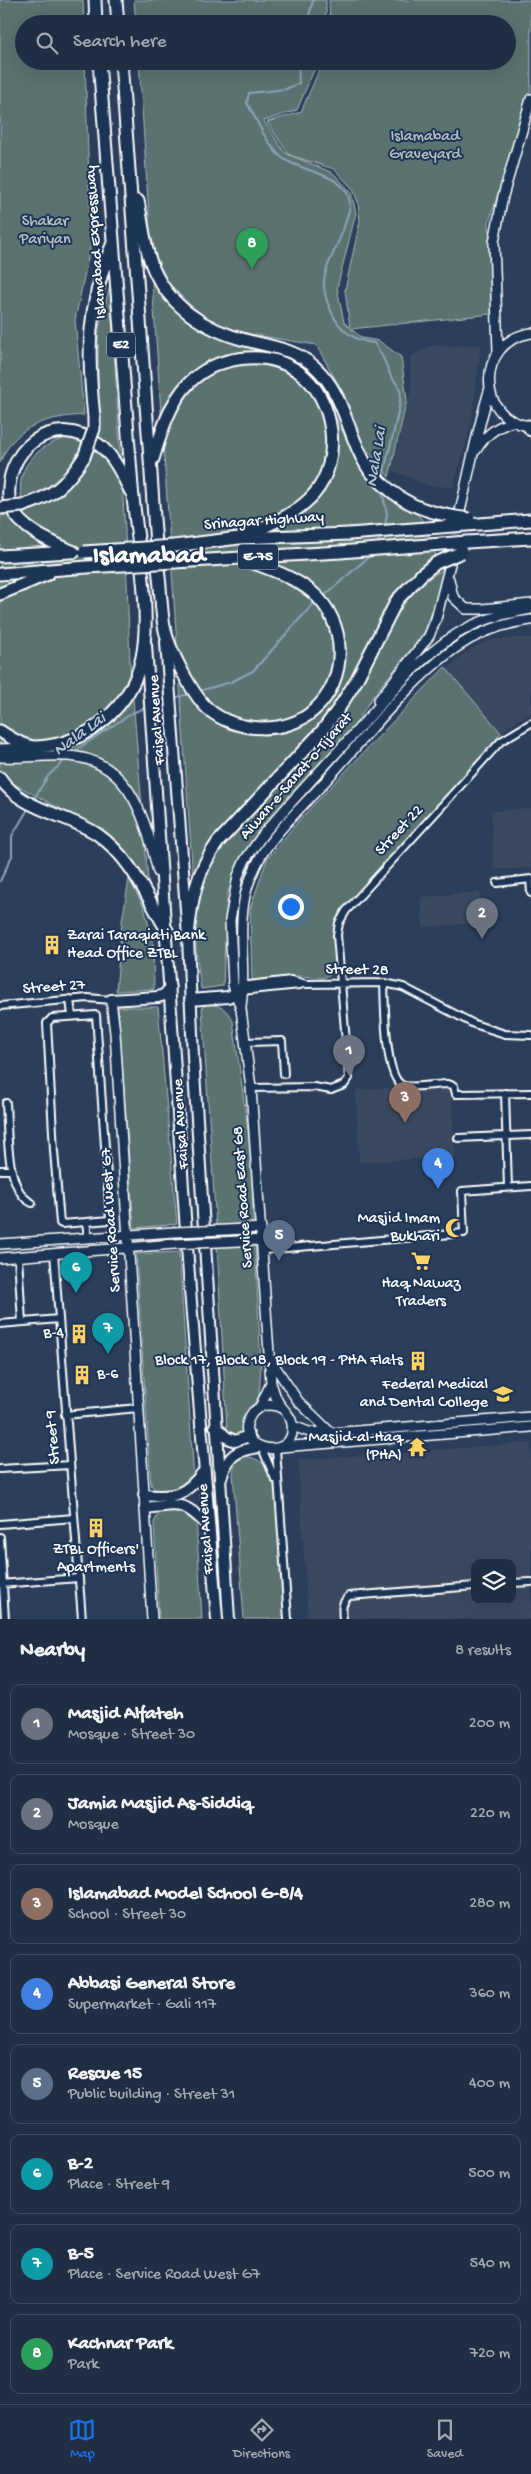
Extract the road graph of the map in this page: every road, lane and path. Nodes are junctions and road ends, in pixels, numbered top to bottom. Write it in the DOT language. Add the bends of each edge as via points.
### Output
graph roads {
  1 [pos="95,0"];
  2 [pos="116,0"];
  3 [pos="96,15"];
  4 [pos="117,15"];
  5 [pos="100,70"];
  6 [pos="122,70"];
  7 [pos="531,99"];
  8 [pos="528,122"];
  9 [pos="128,152"];
  10 [pos="114,242"];
  11 [pos="531,333"];
  12 [pos="498,351"];
  13 [pos="490,388"];
  14 [pos="514,422"];
  15 [pos="530,427"];
  16 [pos="474,453"];
  17 [pos="150,465"];
  18 [pos="133,495"];
  19 [pos="0,508"];
  20 [pos="460,511"];
  21 [pos="531,520"];
  22 [pos="467,522"];
  23 [pos="239,538"];
  24 [pos="531,538"];
  25 [pos="464,547"];
  26 [pos="79,552"];
  27 [pos="0,556"];
  28 [pos="240,558"];
  29 [pos="450,564"];
  30 [pos="67,568"];
  31 [pos="0,574"];
  32 [pos="448,577"];
  33 [pos="0,594"];
  34 [pos="531,604"];
  35 [pos="531,609"];
  36 [pos="531,620"];
  37 [pos="164,628"];
  38 [pos="146,630"];
  39 [pos="427,657"];
  40 [pos="434,666"];
  41 [pos="363,723"];
  42 [pos="531,723"];
  43 [pos="0,732"];
  44 [pos="0,749"];
  45 [pos="32,752"];
  46 [pos="0,757"];
  47 [pos="0,778"];
  48 [pos="530,879"];
  49 [pos="497,883"];
  50 [pos="531,893"];
  51 [pos="163,894"];
  52 [pos="168,932"];
  53 [pos="188,937"];
  54 [pos="242,950"];
  55 [pos="231,951"];
  56 [pos="341,983"];
  57 [pos="384,983"];
  58 [pos="170,988"];
  59 [pos="239,989"];
  60 [pos="70,999"];
  61 [pos="111,1000"];
  62 [pos="190,1000"];
  63 [pos="0,1006"];
  64 [pos="171,1009"];
  65 [pos="241,1009"];
  66 [pos="72,1016"];
  67 [pos="531,1035"];
  68 [pos="245,1042"];
  69 [pos="284,1074"];
  70 [pos="251,1088"];
  71 [pos="505,1093"];
  72 [pos="531,1093"];
  73 [pos="6,1103"];
  74 [pos="531,1135"];
  75 [pos="506,1136"];
  76 [pos="458,1138"];
  77 [pos="0,1170"];
  78 [pos="11,1170"];
  79 [pos="531,1186"];
  80 [pos="508,1187"];
  81 [pos="32,1203"];
  82 [pos="86,1222"];
  83 [pos="261,1228"];
  84 [pos="128,1234"];
  85 [pos="88,1237"];
  86 [pos="0,1244"];
  87 [pos="262,1245"];
  88 [pos="129,1247"];
  89 [pos="54,1253"];
  90 [pos="18,1257"];
  91 [pos="0,1258"];
  92 [pos="59,1319"];
  93 [pos="22,1322"];
  94 [pos="0,1324"];
  95 [pos="270,1358"];
  96 [pos="271,1383"];
  97 [pos="260,1407"];
  98 [pos="138,1408"];
  99 [pos="283,1409"];
  100 [pos="65,1414"];
  101 [pos="528,1418"];
  102 [pos="216,1426"];
  103 [pos="293,1426"];
  104 [pos="528,1427"];
  105 [pos="331,1433"];
  106 [pos="249,1436"];
  107 [pos="261,1448"];
  108 [pos="278,1448"];
  109 [pos="70,1465"];
  110 [pos="0,1469"];
  111 [pos="204,1472"];
  112 [pos="219,1486"];
  113 [pos="144,1495"];
  114 [pos="279,1495"];
  115 [pos="145,1508"];
  116 [pos="74,1518"];
  117 [pos="0,1524"];
  118 [pos="209,1527"];
  119 [pos="0,1537"];
  120 [pos="79,1578"];
  121 [pos="531,1582"];
  122 [pos="516,1583"];
  123 [pos="1,1584"];
  124 [pos="471,1586"];
  125 [pos="5,1619"];
  126 [pos="82,1619"];
  127 [pos="152,1619"];
  128 [pos="217,1619"];
  129 [pos="228,1619"];
  130 [pos="288,1619"];
  131 [pos="343,1619"];
  1 -- 3 [label="highway"];
  2 -- 4 [label="highway"];
  5 -- 10 [label="highway, Islamabad Expressway / E2"];
  6 -- 9 [label="highway, E2"];
  7 -- 8 [label="street"];
  8 -- 12 [label="street" via="503,196 494,242"];
  9 -- 17 [label="highway, E2"];
  9 -- 22 [label="highway, bridge" via="149,259 167,292 188,314 206,326 238,338 289,350 317,368 334,388 358,452 370,471 406,502"];
  10 -- 18 [label="highway, Islamabad Expressway / E2"];
  10 -- 19 [label="highway, bridge" via="102,269 89,338 94,429 84,457 60,490 43,500"];
  11 -- 12 [label="street" via="510,341"];
  12 -- 13 [label="street" via="490,369"];
  13 -- 14 [label="street" via="498,408"];
  13 -- 16 [label="street" via="476,430"];
  14 -- 15 [label="street"];
  14 -- 16 [label="street" via="486,435"];
  16 -- 20 [label="street"];
  17 -- 23 [label="highway" via="166,420 187,385 202,371 239,358 263,359 299,372 313,386 326,408 333,451 326,472 315,493 300,508"];
  17 -- 37 [label="highway, E2"];
  18 -- 26 [label="highway" via="112,457 99,444 82,435 58,432 28,440 15,452 5,484 10,507 42,537"];
  18 -- 38 [label="highway, Islamabad Expressway / E2"];
  21 -- 22 [label="highway, Srinagar Highway / E-75"];
  22 -- 23 [label="highway, Srinagar Highway / E-75, bridge" via="349,534"];
  23 -- 26 [label="highway, Srinagar Highway / E-75, bridge"];
  24 -- 25 [label="highway, Srinagar Highway / E-75" via="492,540"];
  25 -- 28 [label="highway, Srinagar Highway / E-75, bridge"];
  25 -- 53 [label="highway, bridge" via="422,574 397,600 356,681 322,731 207,857 191,900"];
  26 -- 27 [label="highway, Srinagar Highway / E-75"];
  28 -- 30 [label="highway, Srinagar Highway / E-75, bridge"];
  28 -- 37 [label="highway" via="286,576 311,591 330,614 339,639 340,658 332,685 319,706 304,718 267,728 249,727 229,720 208,709 188,684"];
  29 -- 32 [label="street"];
  30 -- 31 [label="highway, Srinagar Highway / E-75"];
  30 -- 33 [label="highway"];
  32 -- 34 [label="street" via="453,597 466,609"];
  32 -- 41 [label="street" via="429,636 387,687"];
  35 -- 39 [label="street, Aiwan-e-Sanat-o-Tijarat" via="470,626 442,643"];
  36 -- 40 [label="street, Aiwan-e-Sanat-o-Tijarat" via="484,631"];
  37 -- 53 [label="main road, Faisal Avenue" via="170,672"];
  38 -- 45 [label="highway, Islamabad Expressway" via="136,677 120,706 101,724 80,736"];
  38 -- 51 [label="main road, Faisal Avenue"];
  39 -- 40 [label="street"];
  39 -- 41 [label="street, Aiwan-e-Sanat-o-Tijarat"];
  40 -- 54 [label="street, Aiwan-e-Sanat-o-Tijarat" via="262,852 247,888"];
  41 -- 55 [label="street, Aiwan-e-Sanat-o-Tijarat" via="264,833 245,860 231,907"];
  42 -- 56 [label="street, Street 22" via="501,741 346,911 339,922 337,935"];
  43 -- 45 [label="highway"];
  44 -- 45 [label="street"];
  45 -- 46 [label="street"];
  45 -- 51 [label="street" via="78,757 121,778 150,838"];
  47 -- 52 [label="highway" via="28,802 65,816 116,849 140,881"];
  48 -- 49 [label="street"];
  48 -- 50 [label="street"];
  51 -- 52 [label="main road, Faisal Avenue"];
  52 -- 58 [label="main road, Faisal Avenue"];
  53 -- 62 [label="main road, Faisal Avenue"];
  54 -- 55 [label="street"];
  54 -- 59 [label="street, Aiwan-e-Sanat-o-Tijarat"];
  55 -- 59 [label="street, Aiwan-e-Sanat-o-Tijarat"];
  56 -- 57 [label="street, Street 28"];
  56 -- 59 [label="street, Street 28" via="306,984 291,980"];
  56 -- 70 [label="street, Street 22" via="349,1078 344,1086 331,1090 314,1087"];
  57 -- 67 [label="street, Street 28" via="403,987 474,1024 505,1034"];
  57 -- 71 [label="street" via="388,1047 397,1081 407,1086 448,1084 454,1086 456,1094"];
  58 -- 61 [label="main road" via="158,997"];
  58 -- 64 [label="main road, Faisal Avenue"];
  59 -- 62 [label="main road" via="228,997"];
  59 -- 65 [label="street, Aiwan-e-Sanat-o-Tijarat"];
  60 -- 61 [label="street, Street 27"];
  60 -- 63 [label="street, Street 27"];
  60 -- 66 [label="street"];
  61 -- 64 [label="main road" via="156,1001"];
  61 -- 84 [label="street, Service Road West G7"];
  62 -- 102 [label="main road, Faisal Avenue"];
  64 -- 111 [label="main road, Faisal Avenue"];
  65 -- 68 [label="street, Service Road East G8"];
  66 -- 82 [label="street" via="96,1015 110,1211 110,1220"];
  66 -- 82 [label="street" via="52,1018 47,1023 54,1151 60,1223"];
  68 -- 69 [label="street" via="282,1041"];
  68 -- 70 [label="street, Service Road East G8"];
  70 -- 83 [label="street, Service Road East G8"];
  71 -- 72 [label="street"];
  71 -- 75 [label="street"];
  73 -- 78 [label="street"];
  74 -- 75 [label="street"];
  75 -- 76 [label="street"];
  75 -- 80 [label="street"];
  77 -- 78 [label="street"];
  78 -- 81 [label="street" via="18,1192"];
  79 -- 80 [label="street"];
  80 -- 87 [label="street" via="462,1191 464,1233"];
  82 -- 85 [label="street"];
  83 -- 84 [label="street, bridge"];
  83 -- 87 [label="street, Service Road East G8"];
  84 -- 85 [label="street"];
  84 -- 88 [label="street, Service Road West G7"];
  85 -- 86 [label="street"];
  87 -- 88 [label="street, bridge" via="218,1242"];
  87 -- 95 [label="street, Service Road East G8"];
  88 -- 89 [label="street"];
  88 -- 98 [label="street, Service Road West G7"];
  89 -- 90 [label="street"];
  89 -- 92 [label="street, Street 9"];
  90 -- 91 [label="street"];
  90 -- 93 [label="street"];
  92 -- 93 [label="street"];
  92 -- 100 [label="street, Street 9"];
  93 -- 94 [label="street"];
  95 -- 96 [label="street, Service Road East G8"];
  95 -- 105 [label="street" via="298,1401"];
  96 -- 97 [label="street"];
  96 -- 99 [label="street"];
  97 -- 99 [label="street" via="274,1405"];
  97 -- 106 [label="street" via="249,1419"];
  98 -- 100 [label="street"];
  98 -- 113 [label="street, Service Road West G7"];
  99 -- 103 [label="street"];
  100 -- 109 [label="street, Street 9"];
  101 -- 104 [label="street"];
  101 -- 105 [label="street"];
  102 -- 106 [label="main road" via="235,1442"];
  102 -- 112 [label="main road, Faisal Avenue"];
  103 -- 105 [label="street" via="309,1432"];
  103 -- 108 [label="street" via="290,1438"];
  104 -- 108 [label="street"];
  106 -- 107 [label="street"];
  107 -- 108 [label="street"];
  107 -- 112 [label="main road" via="239,1451 234,1455"];
  107 -- 114 [label="street"];
  108 -- 114 [label="street"];
  109 -- 110 [label="street"];
  109 -- 116 [label="street, Street 9"];
  111 -- 113 [label="main road" via="194,1485 178,1495"];
  111 -- 118 [label="main road, Faisal Avenue"];
  112 -- 129 [label="main road, Faisal Avenue"];
  113 -- 115 [label="street, Service Road West G7"];
  114 -- 130 [label="street"];
  115 -- 118 [label="main road" via="174,1504 188,1507"];
  115 -- 127 [label="street, Service Road West G7"];
  116 -- 117 [label="street"];
  116 -- 120 [label="street, Street 9"];
  118 -- 128 [label="main road, Faisal Avenue"];
  119 -- 123 [label="street"];
  120 -- 123 [label="street"];
  120 -- 126 [label="street, Street 9"];
  121 -- 122 [label="street"];
  123 -- 125 [label="street"];
  124 -- 131 [label="street" via="349,1596 342,1607"];
}
